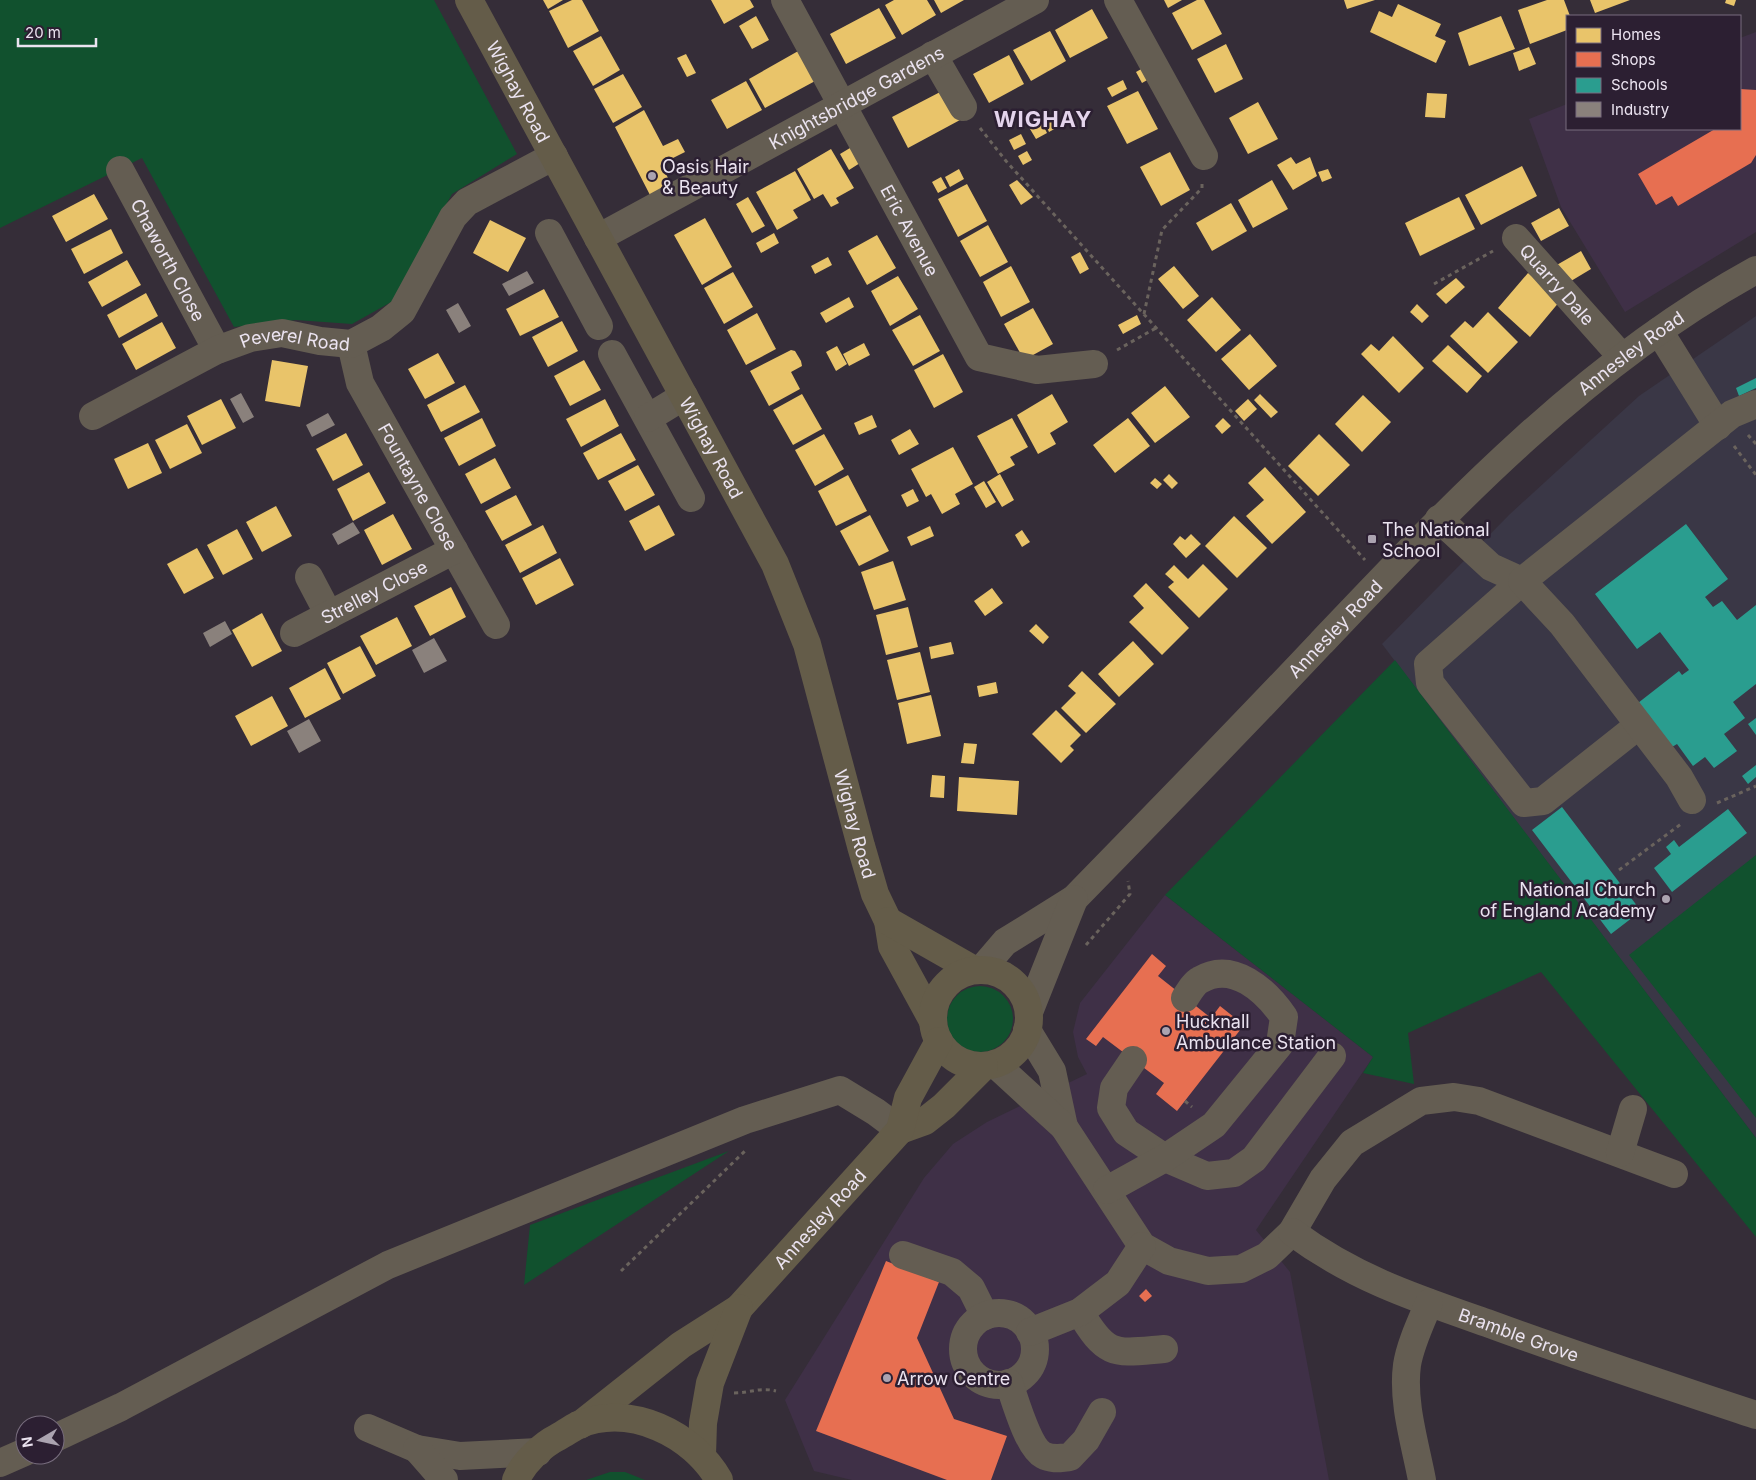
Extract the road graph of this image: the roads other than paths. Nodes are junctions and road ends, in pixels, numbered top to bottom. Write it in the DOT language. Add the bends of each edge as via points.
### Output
graph roads {
  1 [pos="469,0"];
  2 [pos="785,0"];
  3 [pos="1035,0"];
  4 [pos="1118,0"];
  5 [pos="933,55"];
  6 [pos="842,105"];
  7 [pos="963,106"];
  8 [pos="554,156"];
  9 [pos="1204,156"];
  10 [pos="120,170"];
  11 [pos="549,233"];
  12 [pos="1516,238"];
  13 [pos="600,241"];
  14 [pos="567,264"];
  15 [pos="1756,270"];
  16 [pos="599,326"];
  17 [pos="1659,331"];
  18 [pos="351,344"];
  19 [pos="217,350"];
  20 [pos="612,354"];
  21 [pos="1622,357"];
  22 [pos="1094,364"];
  23 [pos="684,396"];
  24 [pos="1756,404"];
  25 [pos="92,416"];
  26 [pos="648,418"];
  27 [pos="1718,426"];
  28 [pos="691,498"];
  29 [pos="1439,519"];
  30 [pos="454,550"];
  31 [pos="309,577"];
  32 [pos="1522,581"];
  33 [pos="329,615"];
  34 [pos="496,625"];
  35 [pos="294,633"];
  36 [pos="1639,725"];
  37 [pos="1695,806"];
  38 [pos="1074,899"];
  39 [pos="888,921"];
  40 [pos="977,970"];
  41 [pos="1185,998"];
  42 [pos="1028,1021"];
  43 [pos="936,1031"];
  44 [pos="1332,1056"];
  45 [pos="1133,1060"];
  46 [pos="990,1065"];
  47 [pos="1633,1109"];
  48 [pos="1064,1127"];
  49 [pos="900,1130"];
  50 [pos="1620,1153"];
  51 [pos="1165,1158"];
  52 [pos="1674,1174"];
  53 [pos="1107,1190"];
  54 [pos="1292,1232"];
  55 [pos="1142,1246"];
  56 [pos="903,1255"];
  57 [pos="1429,1303"];
  58 [pos="739,1308"];
  59 [pos="1080,1312"];
  60 [pos="985,1316"];
  61 [pos="1030,1332"];
  62 [pos="1164,1349"];
  63 [pos="1009,1383"];
  64 [pos="1102,1412"];
  65 [pos="1756,1416"];
  66 [pos="580,1425"];
  67 [pos="368,1428"];
  68 [pos="65,1433"];
  69 [pos="417,1449"];
  70 [pos="538,1452"];
  71 [pos="702,1455"];
  72 [pos="15,1457"];
  73 [pos="0,1464"];
  74 [pos="444,1480"];
  75 [pos="516,1480"];
  76 [pos="720,1480"];
  77 [pos="1422,1480"];
  1 -- 8 [label="main road, Wighay Road"];
  2 -- 6 [label="street, Eric Avenue"];
  3 -- 5 [label="street, Knightsbridge Gardens"];
  4 -- 9 [label="street"];
  5 -- 6 [label="street, Knightsbridge Gardens"];
  5 -- 7 [label="street"];
  6 -- 13 [label="street, Knightsbridge Gardens"];
  6 -- 22 [label="street, Eric Avenue" via="979,357 1037,370"];
  8 -- 13 [label="main road, Wighay Road"];
  8 -- 18 [label="street, Peverel Road" via="467,202 454,217 402,311 381,328"];
  10 -- 19 [label="street, Chaworth Close"];
  11 -- 14 [label="street"];
  12 -- 21 [label="street, Quarry Dale"];
  13 -- 14 [label="street, Knightsbridge Gardens"];
  13 -- 23 [label="main road, Wighay Road"];
  14 -- 16 [label="street"];
  15 -- 17 [label="street, Annesley Road"];
  17 -- 21 [label="street, Annesley Road"];
  17 -- 27 [label="street"];
  18 -- 19 [label="street, Peverel Road" via="282,334 250,338"];
  18 -- 30 [label="street, Fountayne Close" via="360,383"];
  19 -- 25 [label="street, Peverel Road"];
  20 -- 26 [label="street"];
  21 -- 29 [label="street, Annesley Road" via="1552,413"];
  23 -- 26 [label="street"];
  23 -- 39 [label="main road, Wighay Road" via="776,564 807,644 875,894"];
  24 -- 27 [label="street" via="1732,414"];
  26 -- 28 [label="street"];
  27 -- 32 [label="street"];
  29 -- 32 [label="street" via="1491,567"];
  29 -- 38 [label="street, Annesley Road"];
  30 -- 33 [label="street, Strelley Close"];
  30 -- 34 [label="street, Fountayne Close"];
  31 -- 33 [label="street"];
  32 -- 36 [label="street" via="1562,624"];
  32 -- 36 [label="street" via="1428,664 1430,683 1524,803 1543,801"];
  33 -- 35 [label="street, Strelley Close"];
  36 -- 37 [label="street" via="1679,777"];
  38 -- 40 [label="street, Annesley Road" via="1005,942"];
  38 -- 42 [label="street, Annesley Road"];
  39 -- 40 [label="main road"];
  39 -- 43 [label="main road, Wighay Road" via="892,946"];
  40 -- 42 [label="main road" via="998,973 1013,982 1024,996"];
  40 -- 43 [label="main road" via="956,976 943,988 934,1004"];
  41 -- 51 [label="street" via="1198,980 1218,972 1237,976 1270,996 1284,1017 1280,1044 1214,1125"];
  42 -- 46 [label="main road" via="1020,1047 1007,1059"];
  42 -- 48 [label="street" via="1052,1071"];
  43 -- 46 [label="main road" via="945,1050 958,1060"];
  43 -- 49 [label="main road, Annesley Road" via="908,1098"];
  44 -- 51 [label="street" via="1254,1159 1234,1173 1206,1176"];
  45 -- 51 [label="street" via="1114,1088 1111,1108 1126,1132"];
  46 -- 48 [label="street"];
  46 -- 49 [label="main road, Annesley Road" via="924,1121"];
  47 -- 50 [label="street"];
  48 -- 53 [label="street"];
  49 -- 58 [label="main road, Annesley Road"];
  49 -- 68 [label="street" via="840,1090 745,1120 388,1265 121,1407"];
  50 -- 52 [label="street"];
  50 -- 54 [label="street" via="1479,1101 1454,1097 1421,1101 1352,1143 1323,1179"];
  51 -- 53 [label="street"];
  53 -- 55 [label="street"];
  54 -- 55 [label="street" via="1254,1264 1224,1272 1188,1267"];
  54 -- 57 [label="street, Bramble Grove" via="1345,1268"];
  55 -- 59 [label="street" via="1118,1283"];
  56 -- 60 [label="street" via="952,1272 971,1288"];
  57 -- 65 [label="street, Bramble Grove"];
  57 -- 77 [label="street" via="1407,1363 1406,1383"];
  58 -- 66 [label="main road, Annesley Road" via="682,1345"];
  58 -- 71 [label="main road, Annesley Road" via="710,1383 703,1423"];
  59 -- 61 [label="street"];
  59 -- 62 [label="street" via="1098,1341 1121,1352"];
  60 -- 61 [label="street" via="1006,1313 1024,1323"];
  60 -- 63 [label="street" via="969,1329 963,1350 966,1361 971,1370 988,1383"];
  61 -- 63 [label="street" via="1034,1342 1032,1362 1023,1375"];
  63 -- 64 [label="street" via="1030,1437 1041,1454 1054,1459 1070,1457 1086,1440"];
  66 -- 70 [label="main road" via="545,1444"];
  66 -- 71 [label="main road" via="612,1418 645,1422 676,1434"];
  67 -- 69 [label="street"];
  69 -- 70 [label="street" via="460,1456"];
  69 -- 74 [label="street"];
  70 -- 75 [label="main road"];
  71 -- 76 [label="main road"];
  72 -- 73 [label="street"];
}
